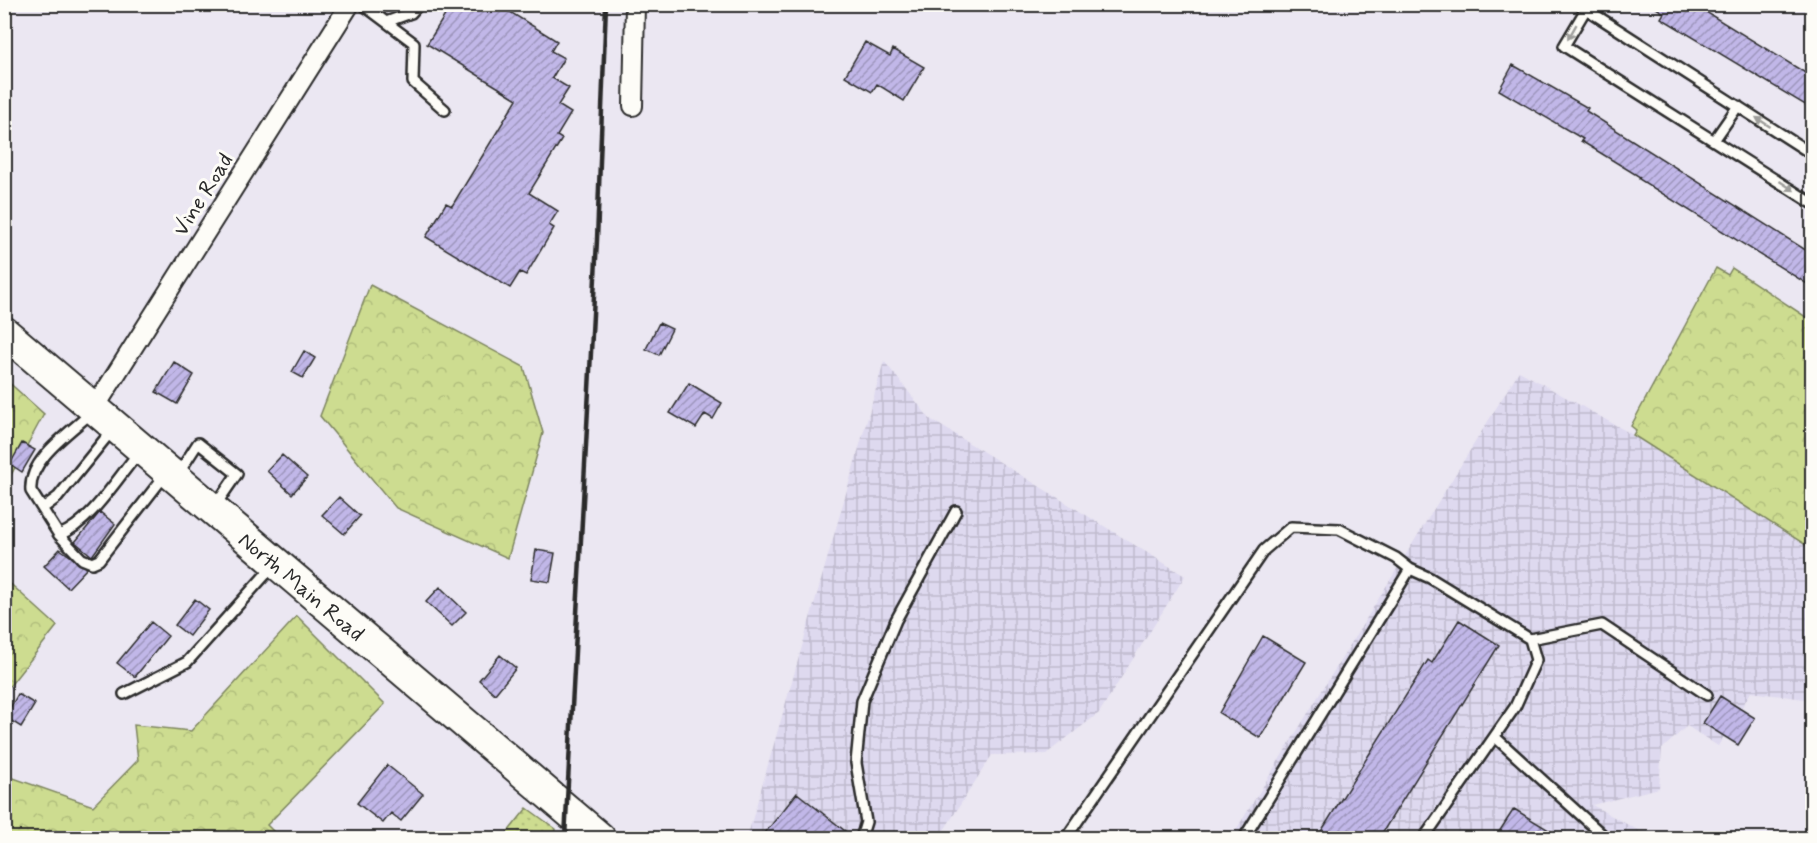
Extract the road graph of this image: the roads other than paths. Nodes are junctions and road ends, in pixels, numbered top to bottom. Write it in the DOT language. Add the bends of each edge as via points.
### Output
graph roads {
  1 [pos="350,4"];
  2 [pos="362,4"];
  3 [pos="419,4"];
  4 [pos="635,4"];
  5 [pos="386,22"];
  6 [pos="633,106"];
  7 [pos="1738,106"];
  8 [pos="445,110"];
  9 [pos="1715,139"];
  10 [pos="1812,154"];
  11 [pos="1812,203"];
  12 [pos="4,332"];
  13 [pos="104,418"];
  14 [pos="141,449"];
  15 [pos="172,475"];
  16 [pos="43,508"];
  17 [pos="213,510"];
  18 [pos="957,511"];
  19 [pos="59,535"];
  20 [pos="275,563"];
  21 [pos="1410,568"];
  22 [pos="1530,639"];
  23 [pos="124,694"];
  24 [pos="1707,695"];
  25 [pos="1495,737"];
  26 [pos="600,838"];
  27 [pos="861,838"];
  28 [pos="1066,838"];
  29 [pos="1244,838"];
  30 [pos="1424,838"];
  31 [pos="1606,838"];
  1 -- 13 [label="street, Vine Road"];
  2 -- 5 [label="lane"];
  3 -- 5 [label="lane" via="411,13"];
  4 -- 6 [label="street"];
  5 -- 8 [label="lane" via="414,43 413,82"];
  7 -- 9 [label="lane"];
  7 -- 9 [label="lane, one-way" via="1586,9 1564,46"];
  10 -- 7 [label="lane, one-way"];
  9 -- 11 [label="lane, one-way"];
  12 -- 13 [label="main road, North Main Road"];
  13 -- 14 [label="main road, North Main Road"];
  13 -- 16 [label="lane" via="58,497"];
  13 -- 16 [label="lane" via="36,467 31,490"];
  14 -- 15 [label="main road, North Main Road"];
  14 -- 19 [label="lane" via="84,519 73,530"];
  15 -- 17 [label="main road, North Main Road"];
  15 -- 17 [label="lane" via="198,443 237,474"];
  15 -- 19 [label="lane" via="99,560 92,563 82,559"];
  16 -- 19 [label="lane"];
  17 -- 20 [label="main road, North Main Road"];
  18 -- 27 [label="lane" via="896,620 862,701 856,763 866,822"];
  20 -- 23 [label="lane" via="187,662"];
  20 -- 26 [label="main road, North Main Road"];
  21 -- 22 [label="lane"];
  21 -- 28 [label="lane" via="1339,529 1291,527 1264,550"];
  21 -- 29 [label="lane"];
  22 -- 24 [label="lane" via="1602,626"];
  22 -- 25 [label="lane" via="1536,660 1515,708"];
  25 -- 30 [label="lane"];
  25 -- 31 [label="lane"];
}
